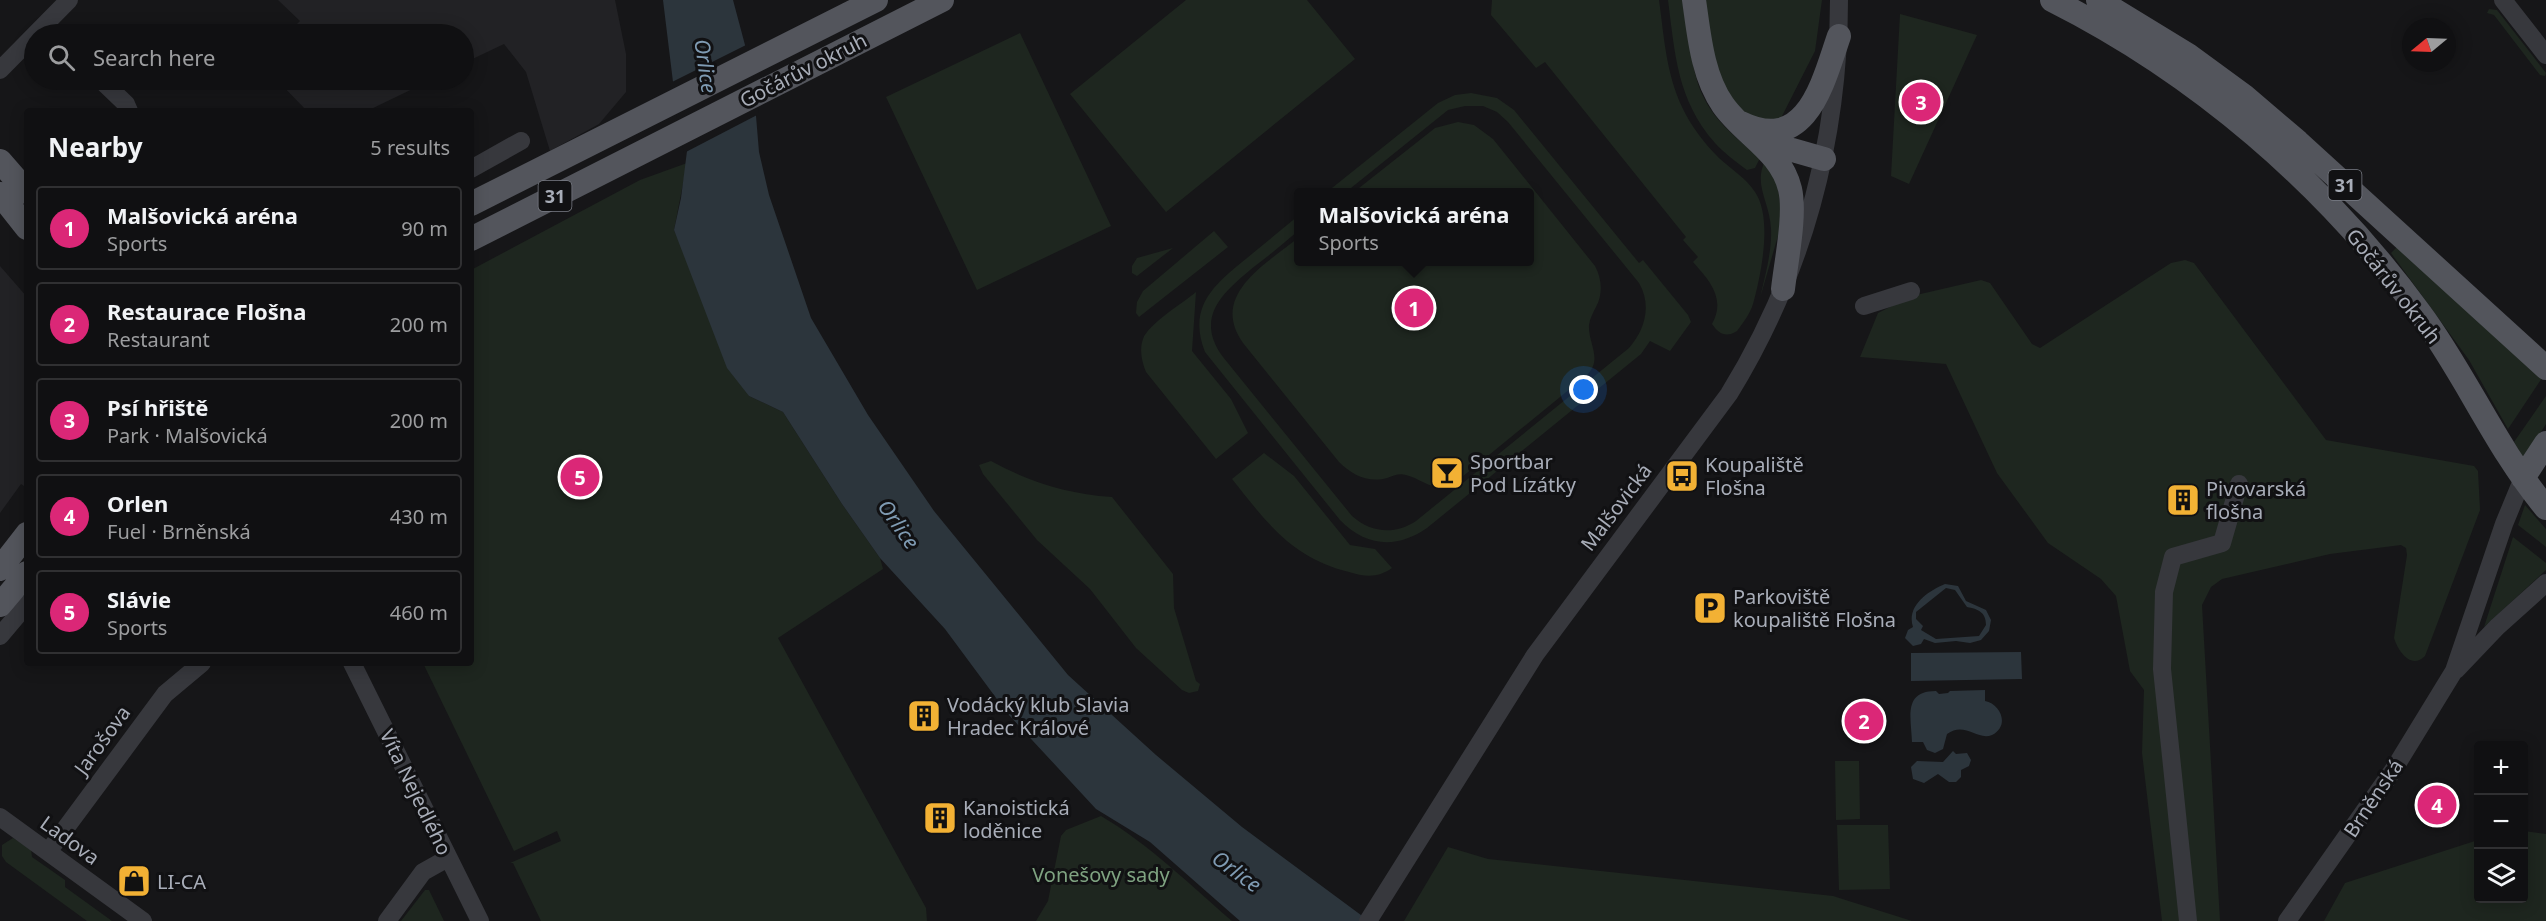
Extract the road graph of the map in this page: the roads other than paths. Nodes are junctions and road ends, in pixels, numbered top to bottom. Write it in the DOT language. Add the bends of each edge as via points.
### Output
graph roads {
  1 [pos="69,0"];
  2 [pos="876,0"];
  3 [pos="942,0"];
  4 [pos="1839,0"];
  5 [pos="2052,0"];
  6 [pos="2098,0"];
  7 [pos="2503,0"];
  8 [pos="1694,6"];
  9 [pos="53,24"];
  10 [pos="1839,36"];
  11 [pos="24,50"];
  12 [pos="2546,55"];
  13 [pos="0,70"];
  14 [pos="111,90"];
  15 [pos="128,108"];
  16 [pos="1730,114"];
  17 [pos="521,141"];
  18 [pos="1824,159"];
  19 [pos="0,161"];
  20 [pos="474,167"];
  21 [pos="24,189"];
  22 [pos="0,194"];
  23 [pos="474,202"];
  24 [pos="24,224"];
  25 [pos="474,237"];
  26 [pos="1783,289"];
  27 [pos="1911,291"];
  28 [pos="1864,306"];
  29 [pos="2546,368"];
  30 [pos="2546,443"];
  31 [pos="2523,478"];
  32 [pos="2239,484"];
  33 [pos="2546,508"];
  34 [pos="24,538"];
  35 [pos="0,569"];
  36 [pos="24,577"];
  37 [pos="2546,583"];
  38 [pos="0,605"];
  39 [pos="24,608"];
  40 [pos="0,636"];
  41 [pos="198,666"];
  42 [pos="353,666"];
  43 [pos="2454,671"];
  44 [pos="0,817"];
  45 [pos="48,852"];
  46 [pos="448,858"];
  47 [pos="143,921"];
  48 [pos="387,921"];
  49 [pos="480,921"];
  50 [pos="1368,921"];
  51 [pos="2187,921"];
  52 [pos="2287,921"];
  1 -- 9 [label="street"];
  2 -- 23 [label="main road, Gočárův okruh / 31"];
  3 -- 25 [label="main road, Gočárův okruh / 31"];
  4 -- 10 [label="street, Malšovická"];
  5 -- 31 [label="main road, Gočárův okruh / 31" via="2131,45 2194,88 2269,146 2301,177 2420,313"];
  6 -- 29 [label="main road, Gočárův okruh / 31" via="2188,55 2244,96"];
  7 -- 12 [label="street"];
  8 -- 16 [label="main road" via="1711,83"];
  10 -- 16 [label="main road" via="1815,100 1796,123 1770,131 1746,125"];
  10 -- 18 [label="street, Malšovická" via="1835,94"];
  11 -- 13 [label="street"];
  14 -- 15 [label="street"];
  16 -- 18 [label="main road" via="1772,142"];
  16 -- 26 [label="main road" via="1774,157 1787,179 1791,202"];
  17 -- 20 [label="street"];
  18 -- 26 [label="street, Malšovická" via="1814,206"];
  19 -- 21 [label="main road"];
  22 -- 24 [label="main road"];
  26 -- 50 [label="street, Malšovická" via="1729,394 1535,655"];
  27 -- 28 [label="street"];
  30 -- 31 [label="main road, Brněnská"];
  31 -- 33 [label="main road, Gočárův okruh / 31"];
  31 -- 43 [label="street, Brněnská"];
  32 -- 51 [label="street" via="2222,543 2172,557 2164,592 2162,669"];
  34 -- 35 [label="main road"];
  36 -- 38 [label="main road"];
  37 -- 43 [label="street, Brněnská"];
  39 -- 40 [label="street"];
  41 -- 45 [label="street, Jarošova" via="165,694"];
  42 -- 46 [label="street, Víta Nejedlého"];
  43 -- 52 [label="street, Brněnská" via="2394,769"];
  44 -- 45 [label="street, Ladova"];
  45 -- 47 [label="street, Ladova"];
  46 -- 48 [label="street" via="423,872"];
  46 -- 49 [label="street, Víta Nejedlého"];
}
